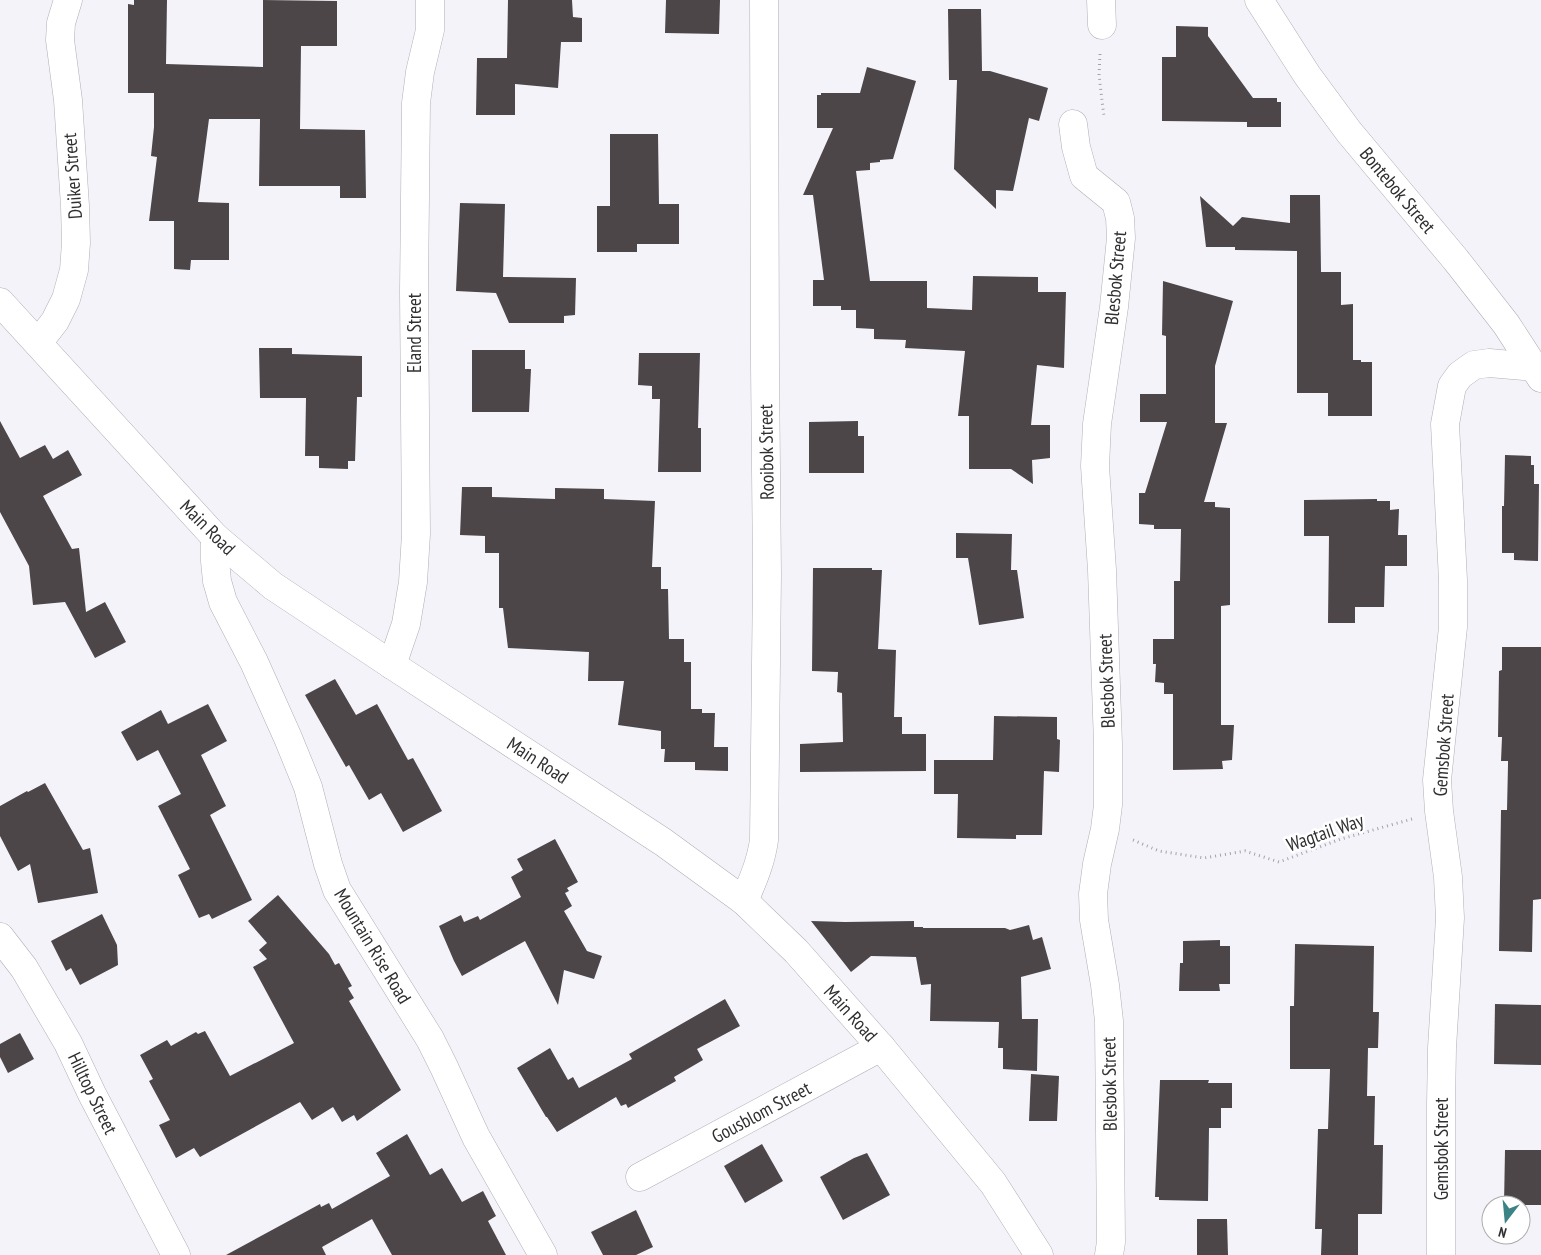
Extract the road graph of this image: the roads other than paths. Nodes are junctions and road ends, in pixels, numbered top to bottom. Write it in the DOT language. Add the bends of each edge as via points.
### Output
graph roads {
  1 [pos="68,0"];
  2 [pos="430,0"];
  3 [pos="764,0"];
  4 [pos="1259,0"];
  5 [pos="1073,124"];
  6 [pos="0,302"];
  7 [pos="38,343"];
  8 [pos="1538,372"];
  9 [pos="215,536"];
  10 [pos="392,665"];
  11 [pos="744,901"];
  12 [pos="0,937"];
  13 [pos="881,1047"];
  14 [pos="640,1178"];
  15 [pos="176,1255"];
  16 [pos="543,1255"];
  17 [pos="1039,1255"];
  18 [pos="1109,1255"];
  19 [pos="1441,1255"];
  1 -- 7 [label="street, Duiker Street" via="60,40 68,100 75,206 74,270 66,299 55,321"];
  2 -- 10 [label="street, Eland Street" via="430,30 416,103 416,534 406,624"];
  3 -- 11 [label="street, Rooibok Street" via="767,575 764,840 756,874"];
  4 -- 8 [label="street, Bontebok Street" via="1307,75 1349,132 1456,260 1506,324"];
  5 -- 18 [label="street, Blesbok Street" via="1084,176 1116,202 1120,218 1114,307 1097,424 1095,466 1102,570 1108,805 1093,894 1109,1021"];
  6 -- 7 [label="street, Main Road"];
  7 -- 9 [label="street, Main Road"];
  8 -- 19 [label="street, Gemsbok Street" via="1489,364 1474,365 1452,386 1445,424 1454,627 1437,780 1450,918 1442,1048"];
  9 -- 10 [label="street, Main Road" via="273,586"];
  9 -- 16 [label="street, Mountain Rise Road" via="214,561 223,602 254,662 308,787 337,890 430,1039 476,1137"];
  10 -- 11 [label="street, Main Road" via="663,842"];
  11 -- 13 [label="street, Main Road" via="796,950"];
  12 -- 15 [label="street, Hilltop Street" via="24,968 68,1043"];
  13 -- 14 [label="street, Gousblom Street"];
  13 -- 17 [label="street, Main Road" via="993,1183"];
}
